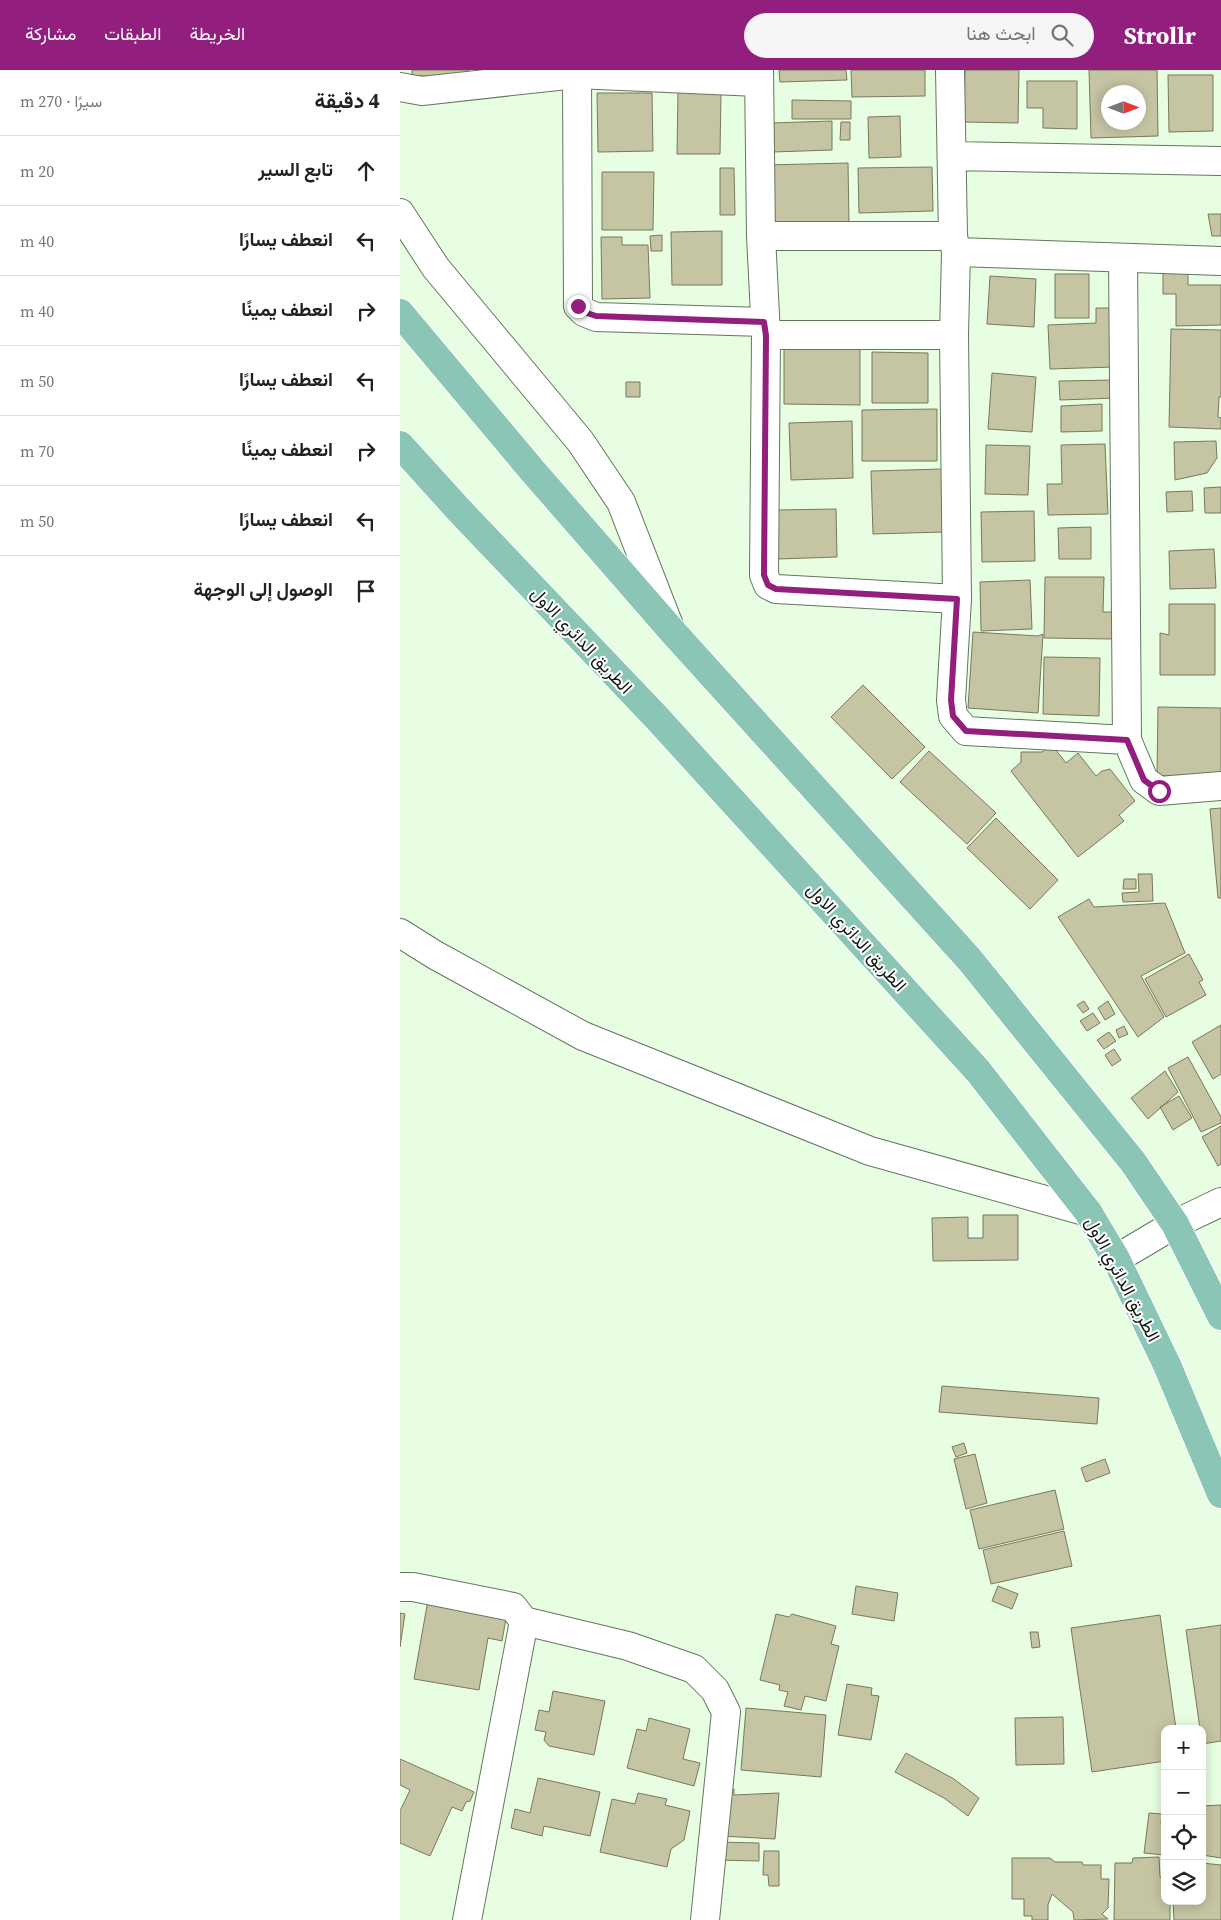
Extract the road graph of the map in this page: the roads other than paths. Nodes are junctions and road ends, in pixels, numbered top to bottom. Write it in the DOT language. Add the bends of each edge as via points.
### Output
graph roads {
  1 [pos="950,70"];
  2 [pos="577,72"];
  3 [pos="758,76"];
  4 [pos="400,87"];
  5 [pos="952,156"];
  6 [pos="1221,161"];
  7 [pos="400,213"];
  8 [pos="761,236"];
  9 [pos="954,244"];
  10 [pos="1123,258"];
  11 [pos="1221,261"];
  12 [pos="400,313"];
  13 [pos="765,329"];
  14 [pos="954,336"];
  15 [pos="400,445"];
  16 [pos="957,599"];
  17 [pos="672,631"];
  18 [pos="1127,740"];
  19 [pos="1221,786"];
  20 [pos="400,933"];
  21 [pos="1221,1202"];
  22 [pos="1088,1212"];
  23 [pos="1175,1224"];
  24 [pos="1116,1260"];
  25 [pos="1221,1316"];
  26 [pos="1221,1494"];
  27 [pos="400,1586"];
  28 [pos="524,1621"];
  29 [pos="467,1920"];
  30 [pos="705,1920"];
  1 -- 5 [label="street"];
  2 -- 3 [label="street"];
  2 -- 4 [label="street" via="422,91"];
  2 -- 13 [label="street" via="578,306 596,316"];
  3 -- 8 [label="street"];
  5 -- 6 [label="street"];
  5 -- 9 [label="street"];
  7 -- 17 [label="street" via="436,268 580,441 621,502"];
  8 -- 9 [label="street"];
  8 -- 13 [label="street"];
  9 -- 10 [label="street"];
  9 -- 14 [label="street"];
  10 -- 11 [label="street"];
  10 -- 18 [label="street"];
  12 -- 17 [label="main road"];
  13 -- 14 [label="street"];
  13 -- 16 [label="street" via="764,575 768,585 776,589"];
  14 -- 16 [label="street"];
  15 -- 22 [label="main road, الطريق الدائري الاول" via="656,718 978,1071"];
  16 -- 18 [label="street" via="951,700 953,716 966,731"];
  17 -- 23 [label="main road" via="970,958 1110,1133"];
  18 -- 19 [label="street" via="1144,780 1159,791"];
  20 -- 22 [label="street" via="583,1036 870,1151"];
  21 -- 23 [label="street"];
  22 -- 24 [label="main road, الطريق الدائري الاول"];
  23 -- 24 [label="street"];
  23 -- 25 [label="main road"];
  24 -- 26 [label="main road, الطريق الدائري الاول" via="1167,1365"];
  27 -- 28 [label="street" via="513,1607"];
  28 -- 29 [label="street"];
  28 -- 30 [label="street" via="628,1646 694,1669 715,1690 726,1712"];
}
